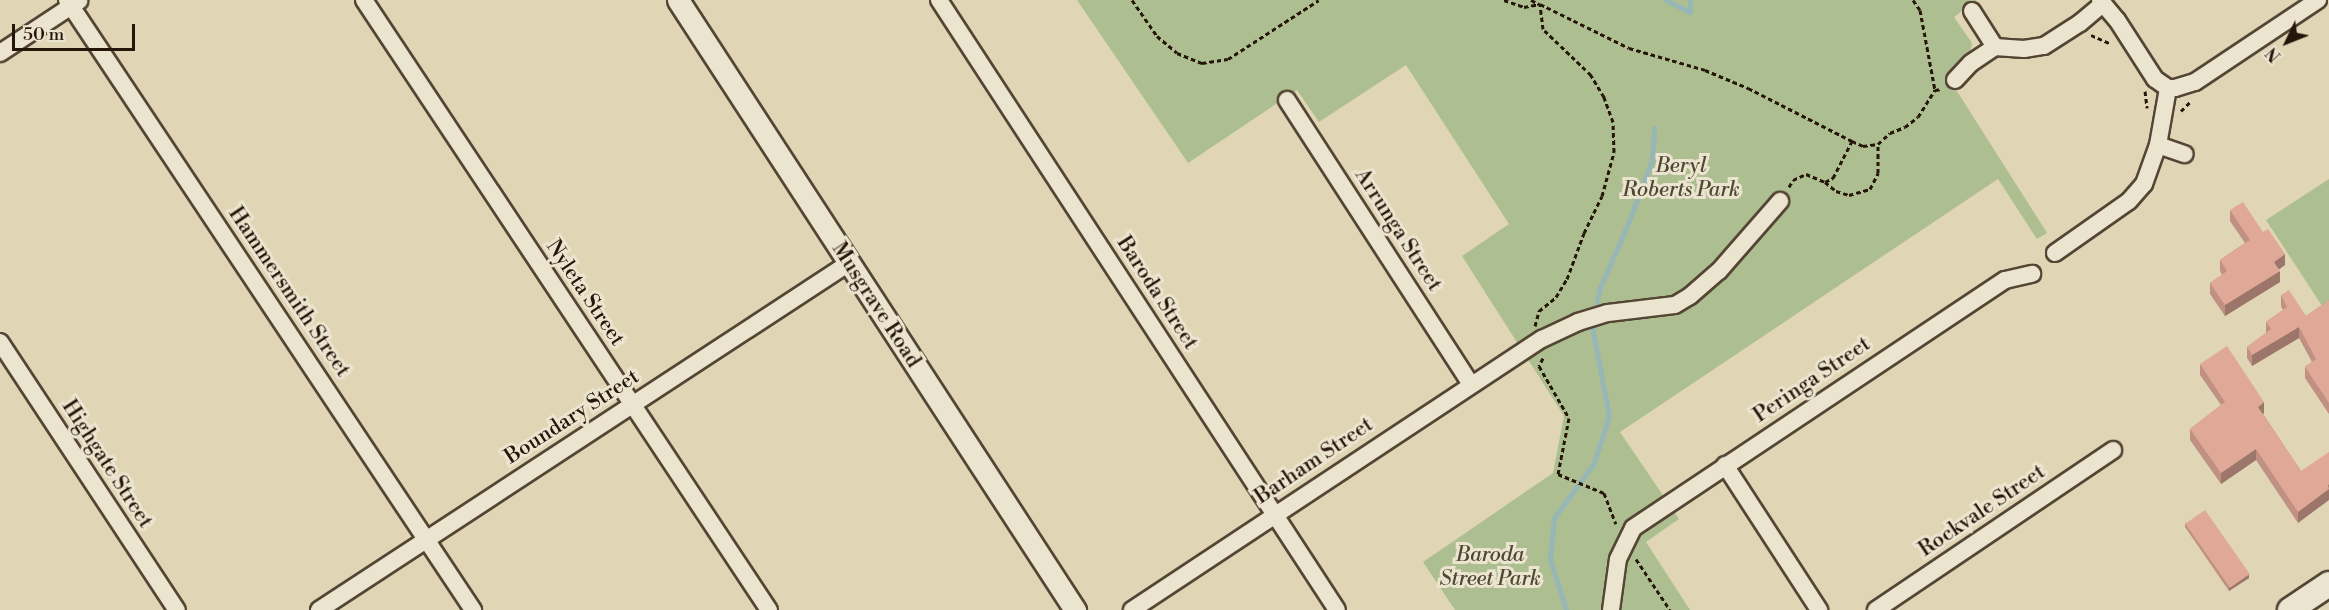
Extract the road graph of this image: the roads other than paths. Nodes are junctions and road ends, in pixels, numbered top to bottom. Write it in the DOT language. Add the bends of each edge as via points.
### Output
graph roads {
  1 [pos="364,0"];
  2 [pos="678,0"];
  3 [pos="939,0"];
  4 [pos="2318,0"];
  5 [pos="72,2"];
  6 [pos="2101,2"];
  7 [pos="1972,11"];
  8 [pos="1995,47"];
  9 [pos="0,53"];
  10 [pos="1955,80"];
  11 [pos="2168,88"];
  12 [pos="1287,100"];
  13 [pos="2158,145"];
  14 [pos="2184,153"];
  15 [pos="1780,201"];
  16 [pos="2055,253"];
  17 [pos="849,263"];
  18 [pos="2032,274"];
  19 [pos="0,342"];
  20 [pos="1471,384"];
  21 [pos="633,405"];
  22 [pos="2113,450"];
  23 [pos="1725,465"];
  24 [pos="1274,514"];
  25 [pos="426,540"];
  26 [pos="2329,584"];
  27 [pos="177,610"];
  28 [pos="319,610"];
  29 [pos="473,610"];
  30 [pos="769,610"];
  31 [pos="1075,610"];
  32 [pos="1132,610"];
  33 [pos="1337,610"];
  34 [pos="1611,610"];
  35 [pos="1819,610"];
  36 [pos="1876,610"];
  37 [pos="2290,610"];
  1 -- 21 [label="street, Nyleta Street"];
  2 -- 17 [label="street, Musgrave Road"];
  3 -- 24 [label="street, Baroda Street"];
  4 -- 11 [label="street" via="2195,82"];
  5 -- 9 [label="street"];
  5 -- 25 [label="street, Hammersmith Street"];
  6 -- 8 [label="street" via="2080,23 2044,46"];
  6 -- 11 [label="street" via="2155,79"];
  7 -- 8 [label="street"];
  8 -- 10 [label="street"];
  11 -- 13 [label="street"];
  12 -- 20 [label="street, Arrunga Street"];
  13 -- 14 [label="street"];
  13 -- 16 [label="street" via="2144,184 2129,201"];
  15 -- 20 [label="street, Barham Street" via="1719,271 1690,296 1674,305 1578,322 1542,339"];
  17 -- 21 [label="street, Boundary Street"];
  17 -- 31 [label="street, Musgrave Road"];
  18 -- 23 [label="street, Peringa Street" via="2005,280"];
  19 -- 27 [label="street, Highgate Street"];
  20 -- 24 [label="street, Barham Street"];
  21 -- 25 [label="street, Boundary Street"];
  21 -- 30 [label="street, Nyleta Street"];
  22 -- 36 [label="street, Rockvale Street"];
  23 -- 34 [label="street, Peringa Street" via="1623,536"];
  23 -- 35 [label="street"];
  24 -- 32 [label="street, Barham Street"];
  24 -- 33 [label="street, Baroda Street"];
  25 -- 28 [label="street, Boundary Street"];
  25 -- 29 [label="street, Hammersmith Street"];
  26 -- 37 [label="main road"];
}
